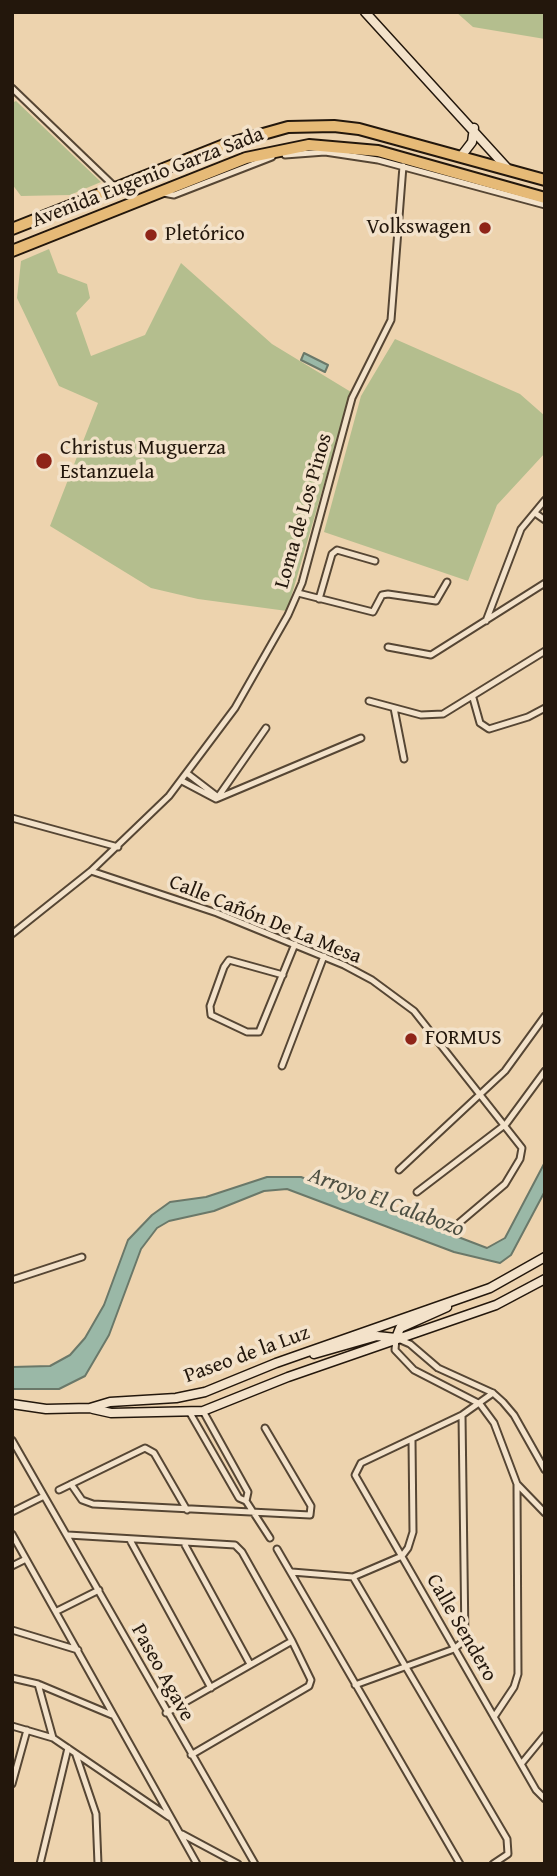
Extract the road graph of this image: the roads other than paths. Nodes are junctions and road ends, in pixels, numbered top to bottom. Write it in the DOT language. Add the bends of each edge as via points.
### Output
graph roads {
  1 [pos="365,12"];
  2 [pos="12,88"];
  3 [pos="474,128"];
  4 [pos="462,155"];
  5 [pos="403,166"];
  6 [pos="507,168"];
  7 [pos="545,180"];
  8 [pos="116,188"];
  9 [pos="160,192"];
  10 [pos="545,198"];
  11 [pos="545,205"];
  12 [pos="12,229"];
  13 [pos="12,251"];
  14 [pos="545,500"];
  15 [pos="535,513"];
  16 [pos="545,520"];
  17 [pos="375,561"];
  18 [pos="447,582"];
  19 [pos="545,583"];
  20 [pos="298,593"];
  21 [pos="319,599"];
  22 [pos="486,621"];
  23 [pos="388,648"];
  24 [pos="545,651"];
  25 [pos="473,698"];
  26 [pos="369,701"];
  27 [pos="394,708"];
  28 [pos="545,709"];
  29 [pos="266,728"];
  30 [pos="361,738"];
  31 [pos="404,759"];
  32 [pos="188,774"];
  33 [pos="182,781"];
  34 [pos="218,797"];
  35 [pos="12,818"];
  36 [pos="118,848"];
  37 [pos="91,871"];
  38 [pos="12,926"];
  39 [pos="21,929"];
  40 [pos="12,934"];
  41 [pos="295,944"];
  42 [pos="324,956"];
  43 [pos="283,975"];
  44 [pos="545,1016"];
  45 [pos="282,1066"];
  46 [pos="545,1072"];
  47 [pos="480,1097"];
  48 [pos="506,1124"];
  49 [pos="399,1170"];
  50 [pos="417,1192"];
  51 [pos="459,1223"];
  52 [pos="82,1257"];
  53 [pos="545,1257"];
  54 [pos="545,1279"];
  55 [pos="12,1280"];
  56 [pos="454,1301"];
  57 [pos="396,1338"];
  58 [pos="417,1350"];
  59 [pos="300,1355"];
  60 [pos="402,1358"];
  61 [pos="438,1368"];
  62 [pos="430,1380"];
  63 [pos="493,1393"];
  64 [pos="12,1404"];
  65 [pos="480,1404"];
  66 [pos="90,1408"];
  67 [pos="203,1412"];
  68 [pos="190,1413"];
  69 [pos="462,1415"];
  70 [pos="265,1428"];
  71 [pos="212,1429"];
  72 [pos="201,1433"];
  73 [pos="12,1440"];
  74 [pos="412,1440"];
  75 [pos="15,1452"];
  76 [pos="545,1470"];
  77 [pos="71,1484"];
  78 [pos="517,1484"];
  79 [pos="59,1490"];
  80 [pos="44,1496"];
  81 [pos="246,1501"];
  82 [pos="187,1510"];
  83 [pos="12,1512"];
  84 [pos="255,1513"];
  85 [pos="545,1513"];
  86 [pos="12,1534"];
  87 [pos="68,1535"];
  88 [pos="270,1538"];
  89 [pos="130,1540"];
  90 [pos="186,1545"];
  91 [pos="277,1549"];
  92 [pos="402,1556"];
  93 [pos="26,1559"];
  94 [pos="12,1566"];
  95 [pos="292,1572"];
  96 [pos="353,1577"];
  97 [pos="99,1590"];
  98 [pos="57,1611"];
  99 [pos="12,1630"];
  100 [pos="292,1641"];
  101 [pos="454,1649"];
  102 [pos="78,1650"];
  103 [pos="250,1664"];
  104 [pos="405,1665"];
  105 [pos="12,1678"];
  106 [pos="38,1684"];
  107 [pos="355,1685"];
  108 [pos="211,1688"];
  109 [pos="166,1713"];
  110 [pos="112,1715"];
  111 [pos="494,1717"];
  112 [pos="12,1726"];
  113 [pos="27,1730"];
  114 [pos="545,1735"];
  115 [pos="52,1738"];
  116 [pos="68,1748"];
  117 [pos="76,1754"];
  118 [pos="191,1755"];
  119 [pos="522,1763"];
  120 [pos="12,1784"];
  121 [pos="545,1799"];
  122 [pos="171,1819"];
  123 [pos="180,1833"];
  124 [pos="40,1864"];
  125 [pos="99,1864"];
  126 [pos="197,1864"];
  127 [pos="238,1864"];
  128 [pos="255,1864"];
  129 [pos="460,1864"];
  130 [pos="493,1864"];
  1 -- 3 [label="street"];
  2 -- 8 [label="street"];
  3 -- 4 [label="street" via="472,142"];
  3 -- 6 [label="street"];
  4 -- 6 [label="highway, Avenida Eugenio Garza Sada"];
  4 -- 8 [label="highway, Avenida Eugenio Garza Sada" via="359,129 288,127 224,145"];
  5 -- 9 [label="street" via="344,153 299,153 252,163 174,195"];
  5 -- 11 [label="street"];
  5 -- 20 [label="street, Loma de Los Pinos" via="391,320 352,398"];
  6 -- 7 [label="highway, Avenida Eugenio Garza Sada"];
  8 -- 12 [label="highway, Avenida Eugenio Garza Sada"];
  9 -- 10 [label="highway, Avenida Eugenio Garza Sada" via="268,151 326,145 378,151"];
  9 -- 13 [label="highway, Avenida Eugenio Garza Sada"];
  14 -- 15 [label="street"];
  15 -- 16 [label="street"];
  15 -- 22 [label="street" via="521,529"];
  17 -- 21 [label="street" via="337,550"];
  18 -- 21 [label="street" via="436,601 382,595 373,612"];
  19 -- 22 [label="street"];
  20 -- 21 [label="street"];
  20 -- 32 [label="street, Loma de Los Pinos" via="249,685"];
  22 -- 23 [label="street" via="431,655"];
  24 -- 25 [label="street"];
  25 -- 27 [label="street" via="432,716"];
  25 -- 28 [label="street" via="484,727 494,728"];
  26 -- 27 [label="street"];
  27 -- 31 [label="street"];
  29 -- 34 [label="street"];
  30 -- 34 [label="street"];
  32 -- 33 [label="street, Loma de Los Pinos"];
  32 -- 34 [label="street"];
  33 -- 34 [label="street" via="212,799"];
  33 -- 36 [label="street, Loma de Los Pinos"];
  35 -- 36 [label="street"];
  36 -- 37 [label="street, Loma de Los Pinos"];
  37 -- 39 [label="street, Loma de Los Pinos"];
  37 -- 41 [label="street, Calle Cañón De La Mesa"];
  38 -- 39 [label="street"];
  39 -- 40 [label="street, Loma de Los Pinos"];
  41 -- 42 [label="street, Calle Cañón De La Mesa"];
  41 -- 43 [label="street"];
  42 -- 45 [label="street"];
  42 -- 47 [label="street, Calle Cañón De La Mesa" via="372,980 414,1011"];
  43 -- 43 [label="street" via="229,960 210,1006 211,1015 247,1032 259,1032"];
  44 -- 47 [label="street" via="517,1057"];
  46 -- 48 [label="street"];
  47 -- 48 [label="street, Calle Cañón De La Mesa"];
  47 -- 49 [label="street"];
  48 -- 50 [label="street"];
  48 -- 51 [label="street, Calle Cañón De La Mesa" via="522,1148 520,1159 505,1184"];
  52 -- 55 [label="street"];
  53 -- 56 [label="street, Paseo de la Luz" via="507,1280"];
  54 -- 57 [label="street, Paseo de la Luz" via="496,1305"];
  56 -- 57 [label="street" via="435,1315 398,1329"];
  56 -- 59 [label="street, Paseo de la Luz"];
  57 -- 58 [label="street"];
  57 -- 59 [label="street" via="377,1336"];
  57 -- 60 [label="street" via="395,1350"];
  57 -- 67 [label="street, Paseo de la Luz"];
  58 -- 60 [label="street"];
  58 -- 61 [label="street"];
  59 -- 66 [label="street, Paseo de la Luz" via="205,1392"];
  60 -- 62 [label="street"];
  61 -- 62 [label="street"];
  61 -- 63 [label="street"];
  62 -- 65 [label="street"];
  63 -- 65 [label="street"];
  63 -- 76 [label="street" via="514,1415"];
  64 -- 66 [label="street"];
  65 -- 69 [label="street"];
  65 -- 78 [label="street" via="494,1423"];
  66 -- 68 [label="street, Paseo de la Luz" via="111,1413"];
  67 -- 68 [label="street, Paseo de la Luz"];
  67 -- 71 [label="street"];
  68 -- 72 [label="street"];
  69 -- 74 [label="street"];
  69 -- 101 [label="street" via="467,1624 465,1640"];
  70 -- 84 [label="street" via="312,1510 307,1516"];
  71 -- 72 [label="street"];
  71 -- 81 [label="street" via="248,1492"];
  72 -- 81 [label="street" via="239,1498"];
  73 -- 75 [label="street, Paseo Agave"];
  74 -- 92 [label="street" via="412,1539"];
  74 -- 92 [label="street, Calle Sendero" via="360,1463 355,1470 356,1480"];
  75 -- 80 [label="street, Paseo Agave"];
  77 -- 79 [label="street"];
  77 -- 82 [label="street" via="89,1504"];
  77 -- 82 [label="street" via="145,1448 154,1453"];
  78 -- 85 [label="street"];
  78 -- 111 [label="street" via="518,1674"];
  80 -- 83 [label="street"];
  80 -- 87 [label="street, Paseo Agave"];
  81 -- 84 [label="street"];
  82 -- 84 [label="street"];
  84 -- 88 [label="street"];
  86 -- 93 [label="street"];
  87 -- 89 [label="street"];
  87 -- 97 [label="street, Paseo Agave"];
  89 -- 90 [label="street"];
  89 -- 108 [label="street"];
  90 -- 100 [label="street" via="235,1545"];
  90 -- 103 [label="street"];
  91 -- 95 [label="street"];
  92 -- 96 [label="street"];
  92 -- 101 [label="street, Calle Sendero"];
  93 -- 94 [label="street"];
  93 -- 98 [label="street"];
  95 -- 96 [label="street"];
  95 -- 107 [label="street"];
  96 -- 104 [label="street"];
  97 -- 98 [label="street"];
  97 -- 109 [label="street, Paseo Agave"];
  98 -- 102 [label="street"];
  99 -- 102 [label="street"];
  100 -- 103 [label="street"];
  100 -- 118 [label="street" via="311,1683"];
  101 -- 104 [label="street"];
  101 -- 111 [label="street, Calle Sendero"];
  102 -- 110 [label="street"];
  103 -- 108 [label="street"];
  104 -- 107 [label="street"];
  104 -- 130 [label="street" via="510,1849"];
  105 -- 106 [label="street"];
  106 -- 110 [label="street"];
  106 -- 115 [label="street"];
  107 -- 129 [label="street"];
  108 -- 109 [label="street"];
  109 -- 118 [label="street, Paseo Agave"];
  110 -- 122 [label="street"];
  111 -- 119 [label="street, Calle Sendero"];
  112 -- 113 [label="street"];
  113 -- 115 [label="street"];
  113 -- 120 [label="street"];
  114 -- 119 [label="street"];
  115 -- 116 [label="street"];
  116 -- 117 [label="street"];
  116 -- 124 [label="street"];
  117 -- 122 [label="street"];
  117 -- 125 [label="street" via="96,1814"];
  118 -- 128 [label="street, Paseo Agave"];
  119 -- 121 [label="street, Calle Sendero"];
  122 -- 123 [label="street"];
  123 -- 126 [label="street"];
  123 -- 127 [label="street"];
}
